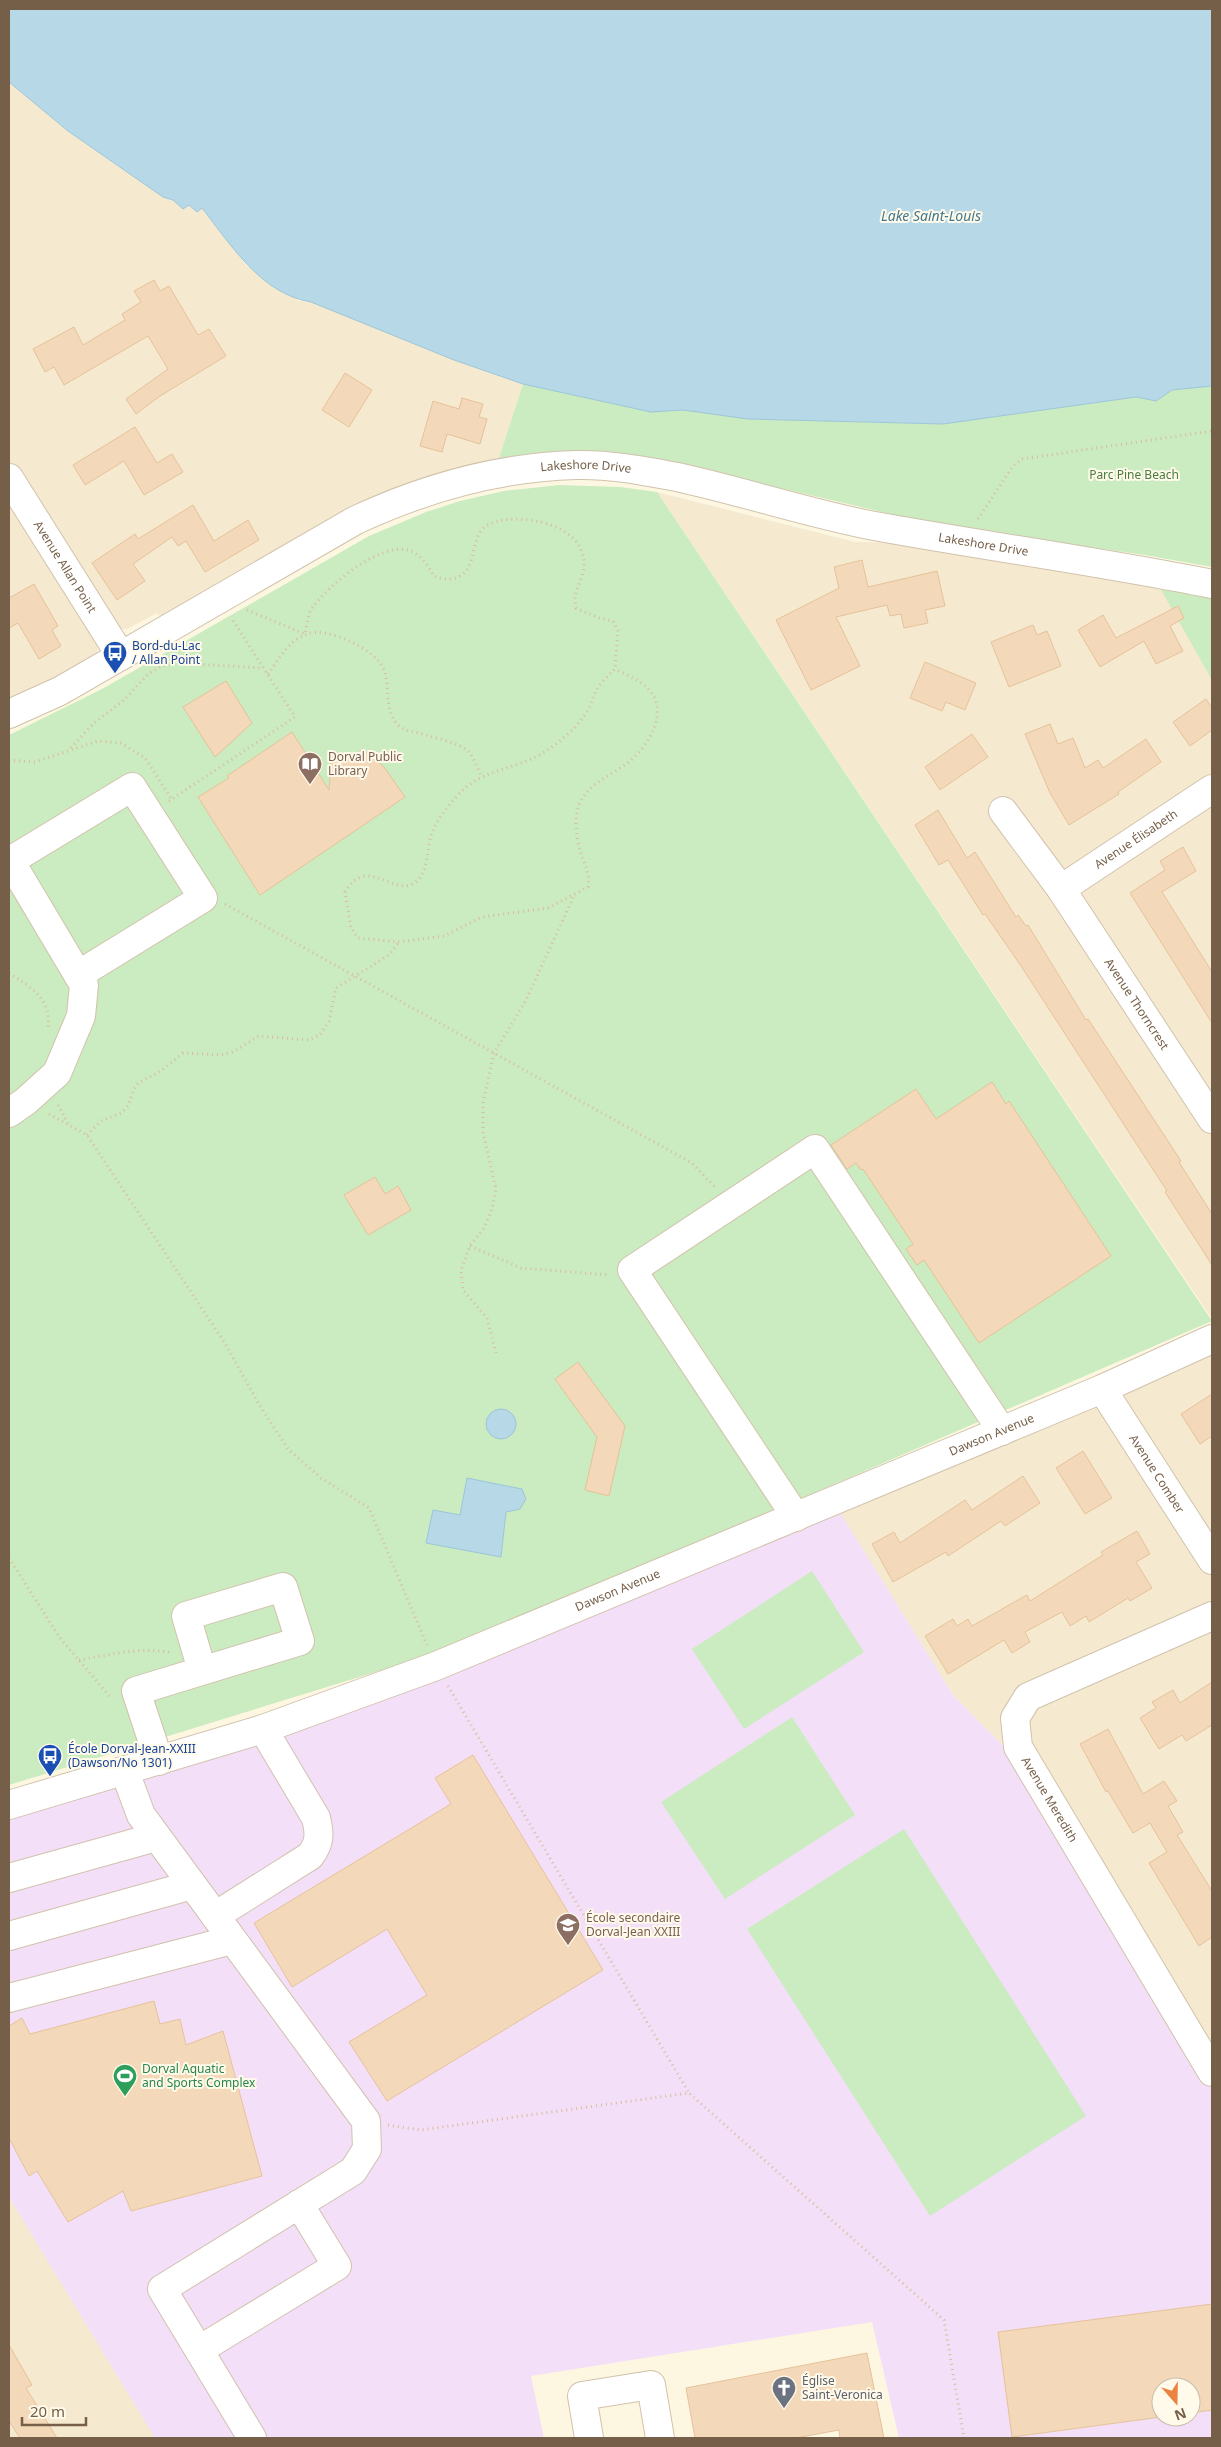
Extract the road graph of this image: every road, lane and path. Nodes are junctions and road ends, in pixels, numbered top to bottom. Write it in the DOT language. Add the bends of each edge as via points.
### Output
graph roads {
  1 [pos="1212,431"];
  2 [pos="9,478"];
  3 [pos="962,543"];
  4 [pos="1212,584"];
  5 [pos="219,599"];
  6 [pos="306,634"];
  7 [pos="121,656"];
  8 [pos="264,668"];
  9 [pos="615,670"];
  10 [pos="268,674"];
  11 [pos="9,714"];
  12 [pos="71,748"];
  13 [pos="9,760"];
  14 [pos="16,762"];
  15 [pos="9,766"];
  16 [pos="481,775"];
  17 [pos="1212,789"];
  18 [pos="172,800"];
  19 [pos="166,803"];
  20 [pos="1003,811"];
  21 [pos="9,860"];
  22 [pos="1061,889"];
  23 [pos="574,896"];
  24 [pos="203,898"];
  25 [pos="400,942"];
  26 [pos="9,974"];
  27 [pos="78,975"];
  28 [pos="354,975"];
  29 [pos="47,1037"];
  30 [pos="494,1053"];
  31 [pos="56,1100"];
  32 [pos="18,1107"];
  33 [pos="1212,1120"];
  34 [pos="68,1124"];
  35 [pos="87,1135"];
  36 [pos="730,1205"];
  37 [pos="470,1246"];
  38 [pos="632,1270"];
  39 [pos="1212,1339"];
  40 [pos="496,1353"];
  41 [pos="1102,1389"];
  42 [pos="1002,1430"];
  43 [pos="796,1517"];
  44 [pos="9,1558"];
  45 [pos="1212,1560"];
  46 [pos="1212,1616"];
  47 [pos="79,1660"];
  48 [pos="436,1666"];
  49 [pos="202,1670"];
  50 [pos="145,1719"];
  51 [pos="263,1729"];
  52 [pos="159,1762"];
  53 [pos="125,1772"];
  54 [pos="9,1805"];
  55 [pos="156,1837"];
  56 [pos="9,1878"];
  57 [pos="192,1885"];
  58 [pos="215,1916"];
  59 [pos="9,1936"];
  60 [pos="232,1940"];
  61 [pos="9,1998"];
  62 [pos="1212,2072"];
  63 [pos="689,2093"];
  64 [pos="366,2122"];
  65 [pos="299,2204"];
  66 [pos="199,2350"];
  67 [pos="252,2438"];
  68 [pos="588,2438"];
  69 [pos="660,2438"];
  70 [pos="964,2438"];
  1 -- 3 [label="path" via="1022,459 1013,466"];
  2 -- 7 [label="street, Avenue Allan Point"];
  3 -- 4 [label="street, Lakeshore Drive"];
  3 -- 5 [label="street, Lakeshore Drive" via="863,524 677,478 577,465 512,471 465,480 394,502 356,520"];
  5 -- 6 [label="path"];
  5 -- 7 [label="street, Lakeshore Drive"];
  5 -- 8 [label="path"];
  6 -- 9 [label="path" via="311,609 330,589 368,559 395,550 407,550 420,556 434,576 451,579 462,576 479,533 486,526 506,521 548,523 562,528 580,547 586,569 576,592 576,608 612,620 618,632"];
  6 -- 10 [label="path" via="290,643"];
  6 -- 16 [label="path" via="317,631 329,633 358,645 380,661 385,671 390,712 398,725 409,732 459,745 469,752"];
  7 -- 11 [label="street, Lakeshore Drive" via="60,691"];
  8 -- 10 [label="path"];
  8 -- 12 [label="path" via="176,663 162,666 148,674"];
  9 -- 16 [label="path" via="598,687 588,711 568,733 541,754"];
  9 -- 23 [label="path" via="649,690 658,712 654,730 643,747 630,761 592,786 579,805 576,825 589,879 588,887"];
  10 -- 18 [label="path" via="295,717"];
  12 -- 14 [label="path" via="35,762"];
  12 -- 18 [label="path" via="98,740 121,743 145,758"];
  13 -- 14 [label="path"];
  14 -- 15 [label="path"];
  16 -- 25 [label="path" via="442,813 432,834 424,870 413,885 396,886 381,877 364,877 349,885 344,892 351,928 358,938"];
  17 -- 22 [label="street, Avenue Élisabeth"];
  18 -- 19 [label="path"];
  20 -- 22 [label="street, Avenue Thorncrest"];
  21 -- 24 [label="street" via="132,787"];
  21 -- 27 [label="street"];
  22 -- 33 [label="street, Avenue Thorncrest"];
  23 -- 25 [label="path" via="548,908 482,917 444,936"];
  23 -- 30 [label="path" via="526,1000"];
  24 -- 27 [label="street"];
  24 -- 28 [label="path" via="223,902"];
  25 -- 28 [label="path" via="389,955"];
  26 -- 29 [label="path" via="40,994 49,1019"];
  27 -- 32 [label="street" via="84,985 81,1016 57,1073"];
  28 -- 30 [label="path"];
  28 -- 35 [label="path" via="336,988 329,1021 320,1035 304,1040 259,1036 233,1052 221,1055 183,1053 161,1071 138,1083 128,1106 121,1113 101,1120"];
  30 -- 36 [label="path" via="692,1163"];
  30 -- 37 [label="path" via="483,1103 483,1132 496,1189 484,1228"];
  31 -- 34 [label="path"];
  32 -- 34 [label="path"];
  34 -- 35 [label="path"];
  35 -- 48 [label="path" via="226,1345 288,1449 321,1478 369,1508"];
  36 -- 38 [label="street"];
  36 -- 42 [label="street" via="815,1149"];
  37 -- 38 [label="path" via="521,1268 615,1276"];
  37 -- 40 [label="path" via="462,1270 463,1290 487,1318"];
  38 -- 43 [label="street"];
  39 -- 41 [label="street, Dawson Avenue"];
  41 -- 42 [label="street, Dawson Avenue"];
  41 -- 45 [label="street, Avenue Comber"];
  42 -- 43 [label="street, Dawson Avenue"];
  43 -- 48 [label="street, Dawson Avenue"];
  44 -- 47 [label="path" via="60,1638"];
  46 -- 62 [label="street, Avenue Meredith" via="1028,1697 1015,1718 1018,1747"];
  47 -- 49 [label="path" via="155,1649 181,1654"];
  47 -- 50 [label="path" via="130,1720"];
  48 -- 51 [label="street, Dawson Avenue"];
  48 -- 63 [label="path"];
  49 -- 50 [label="street" via="136,1691"];
  50 -- 52 [label="street"];
  51 -- 52 [label="street, Dawson Avenue"];
  51 -- 58 [label="street" via="316,1818 320,1832 318,1846 310,1856"];
  52 -- 53 [label="street, Dawson Avenue"];
  53 -- 54 [label="street, Dawson Avenue"];
  53 -- 55 [label="street" via="141,1815"];
  55 -- 56 [label="street"];
  55 -- 57 [label="street"];
  57 -- 58 [label="street"];
  57 -- 59 [label="street"];
  58 -- 60 [label="street"];
  60 -- 61 [label="street"];
  60 -- 64 [label="street"];
  63 -- 64 [label="path" via="421,2130"];
  63 -- 70 [label="path" via="944,2320"];
  64 -- 65 [label="street" via="367,2149 353,2171"];
  65 -- 66 [label="street" via="162,2289"];
  65 -- 66 [label="street" via="337,2266"];
  66 -- 67 [label="street"];
  68 -- 69 [label="street" via="582,2396 651,2385"];
}
